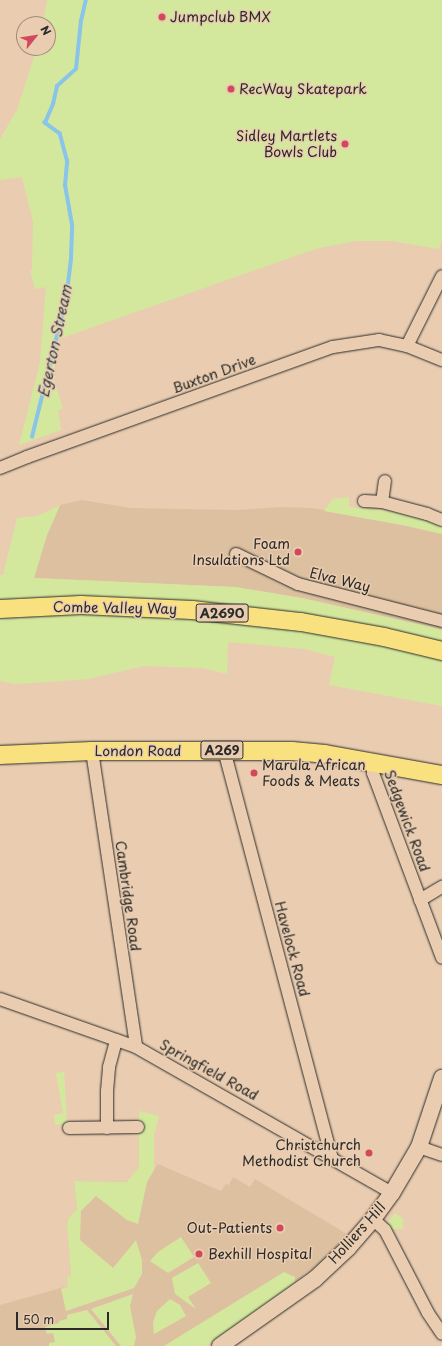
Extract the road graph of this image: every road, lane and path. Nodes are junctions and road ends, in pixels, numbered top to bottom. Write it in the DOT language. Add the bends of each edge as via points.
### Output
graph roads {
  1 [pos="442,276"];
  2 [pos="406,346"];
  3 [pos="442,360"];
  4 [pos="0,468"];
  5 [pos="384,481"];
  6 [pos="364,501"];
  7 [pos="382,502"];
  8 [pos="442,520"];
  9 [pos="236,554"];
  10 [pos="0,609"];
  11 [pos="442,621"];
  12 [pos="442,651"];
  13 [pos="224,750"];
  14 [pos="92,751"];
  15 [pos="0,755"];
  16 [pos="372,762"];
  17 [pos="442,775"];
  18 [pos="442,886"];
  19 [pos="420,900"];
  20 [pos="442,958"];
  21 [pos="0,1000"];
  22 [pos="116,1040"];
  23 [pos="136,1047"];
  24 [pos="442,1078"];
  25 [pos="138,1127"];
  26 [pos="69,1128"];
  27 [pos="107,1128"];
  28 [pos="419,1147"];
  29 [pos="442,1155"];
  30 [pos="331,1156"];
  31 [pos="392,1192"];
  32 [pos="373,1219"];
  33 [pos="442,1334"];
  34 [pos="220,1346"];
  1 -- 2 [label="street"];
  2 -- 3 [label="street, Buxton Drive"];
  2 -- 4 [label="street, Buxton Drive" via="379,340 333,347"];
  5 -- 7 [label="street"];
  6 -- 7 [label="street"];
  7 -- 8 [label="street"];
  9 -- 11 [label="street, Elva Way" via="298,584"];
  10 -- 12 [label="main road, Combe Valley Way / A2690" via="81,605 192,610 301,622 384,637"];
  13 -- 14 [label="main road, London Road / A269"];
  13 -- 16 [label="main road, London Road / A269" via="292,751"];
  13 -- 30 [label="street, Havelock Road"];
  14 -- 15 [label="main road, London Road / A269"];
  14 -- 23 [label="street, Cambridge Road"];
  16 -- 17 [label="main road, London Road / A269"];
  16 -- 19 [label="street, Sedgewick Road" via="373,773"];
  18 -- 19 [label="street"];
  19 -- 20 [label="street, Sedgewick Road"];
  21 -- 22 [label="street, Springfield Road"];
  22 -- 23 [label="street, Springfield Road"];
  22 -- 27 [label="street" via="109,1067"];
  23 -- 30 [label="street, Springfield Road"];
  24 -- 28 [label="main road, Holliers Hill"];
  25 -- 27 [label="street"];
  26 -- 27 [label="street"];
  28 -- 29 [label="street"];
  28 -- 31 [label="main road, Holliers Hill"];
  30 -- 31 [label="street, Springfield Road"];
  31 -- 32 [label="main road, Holliers Hill"];
  32 -- 33 [label="street" via="385,1230 428,1313"];
  32 -- 34 [label="main road, Holliers Hill" via="348,1248 315,1278"];
}
